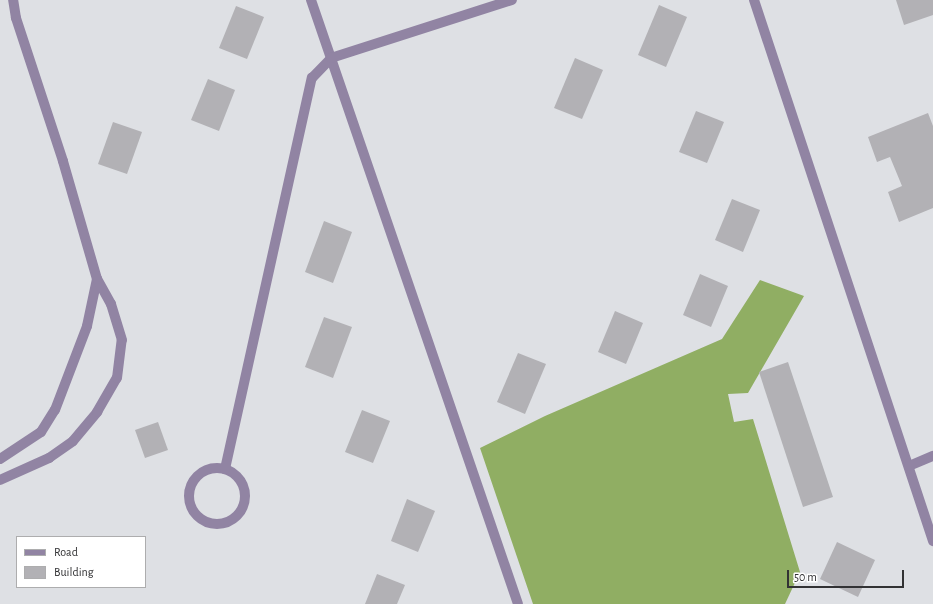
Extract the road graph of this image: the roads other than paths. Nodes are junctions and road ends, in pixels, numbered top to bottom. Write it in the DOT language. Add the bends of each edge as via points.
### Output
graph roads {
  1 [pos="13,0"];
  2 [pos="311,0"];
  3 [pos="512,0"];
  4 [pos="754,0"];
  5 [pos="331,58"];
  6 [pos="97,279"];
  7 [pos="933,456"];
  8 [pos="0,459"];
  9 [pos="908,466"];
  10 [pos="225,469"];
  11 [pos="0,480"];
  12 [pos="933,541"];
  13 [pos="518,604"];
  1 -- 6 [label="street" via="16,18 63,162"];
  2 -- 5 [label="street"];
  3 -- 5 [label="street"];
  4 -- 9 [label="street"];
  5 -- 10 [label="street" via="312,78"];
  5 -- 13 [label="street"];
  6 -- 8 [label="street" via="87,326 55,410 40,432"];
  6 -- 11 [label="street" via="111,304 122,340 117,378 97,412 73,441 49,458"];
  7 -- 9 [label="street"];
  9 -- 12 [label="street"];
  10 -- 10 [label="street" via="208,470 200,474 190,489 192,508 205,521 224,523 239,512 244,504 245,495 239,479"];
}
